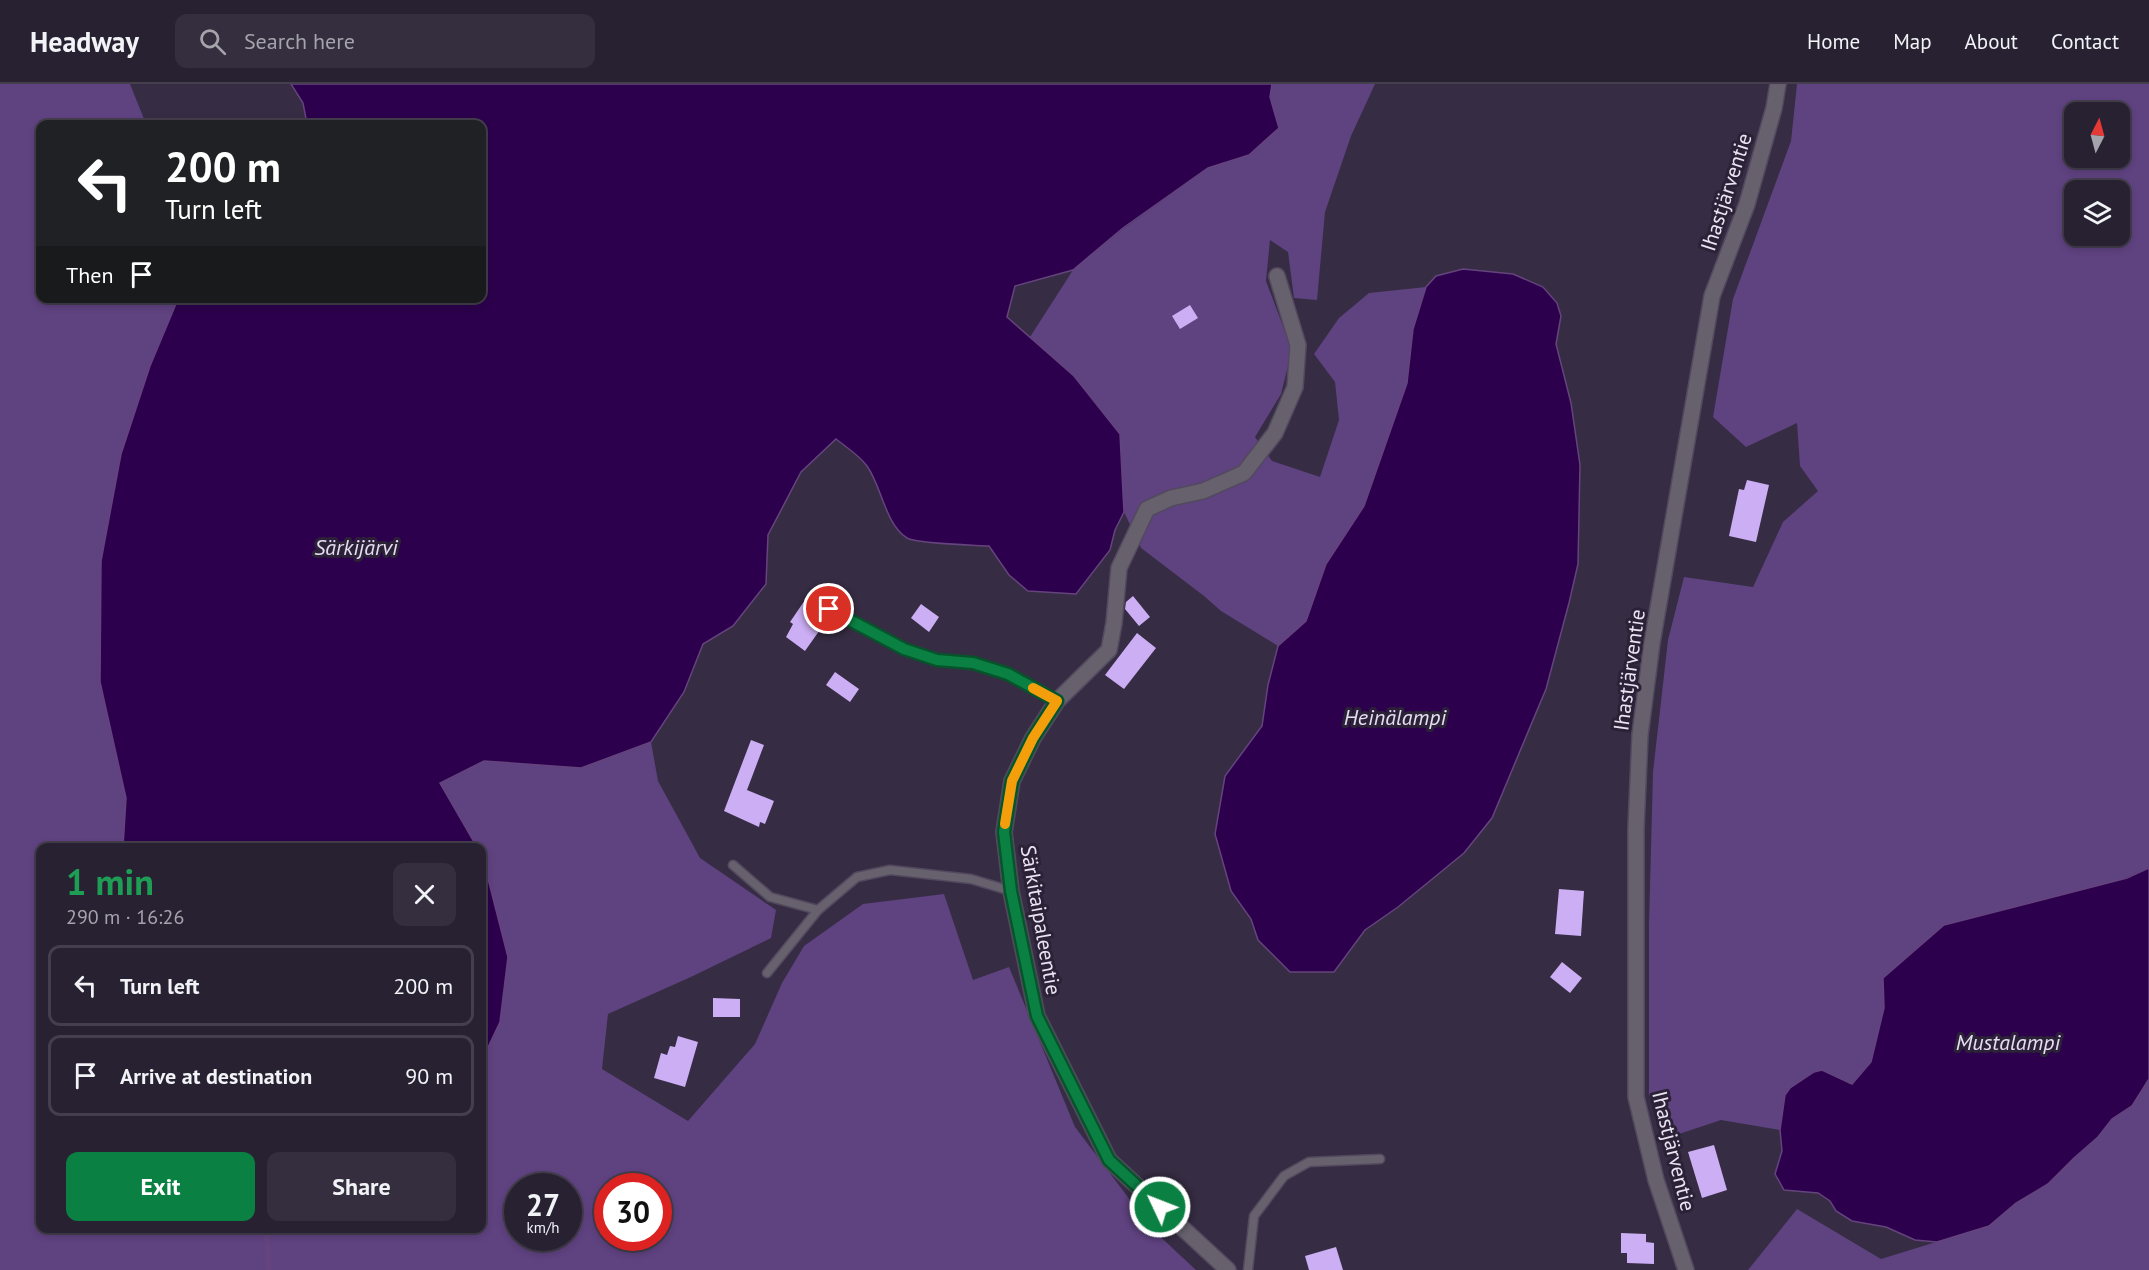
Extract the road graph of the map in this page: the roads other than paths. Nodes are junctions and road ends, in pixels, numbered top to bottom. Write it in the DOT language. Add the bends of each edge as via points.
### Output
graph roads {
  1 [pos="1778,84"];
  2 [pos="1277,276"];
  3 [pos="829,609"];
  4 [pos="1057,701"];
  5 [pos="733,865"];
  6 [pos="1011,891"];
  7 [pos="818,910"];
  8 [pos="767,974"];
  9 [pos="1380,1159"];
  10 [pos="1228,1270"];
  11 [pos="1248,1270"];
  12 [pos="1686,1270"];
  1 -- 12 [label="street, Ihastjärventie" via="1747,204 1713,296 1652,643 1640,735 1636,1097 1656,1180"];
  2 -- 4 [label="street, Särkitaipaleentie" via="1298,345 1295,387 1275,433 1244,473 1147,509 1119,568 1109,650"];
  3 -- 4 [label="lane" via="904,649 1008,674"];
  4 -- 6 [label="street, Särkitaipaleentie" via="1012,781 1004,832"];
  5 -- 7 [label="lane" via="770,897"];
  6 -- 7 [label="lane" via="971,879 890,870 857,877"];
  6 -- 10 [label="street, Särkitaipaleentie" via="1037,1016 1109,1160"];
  7 -- 8 [label="lane"];
  9 -- 11 [label="lane" via="1309,1162 1284,1176 1254,1216"];
}
